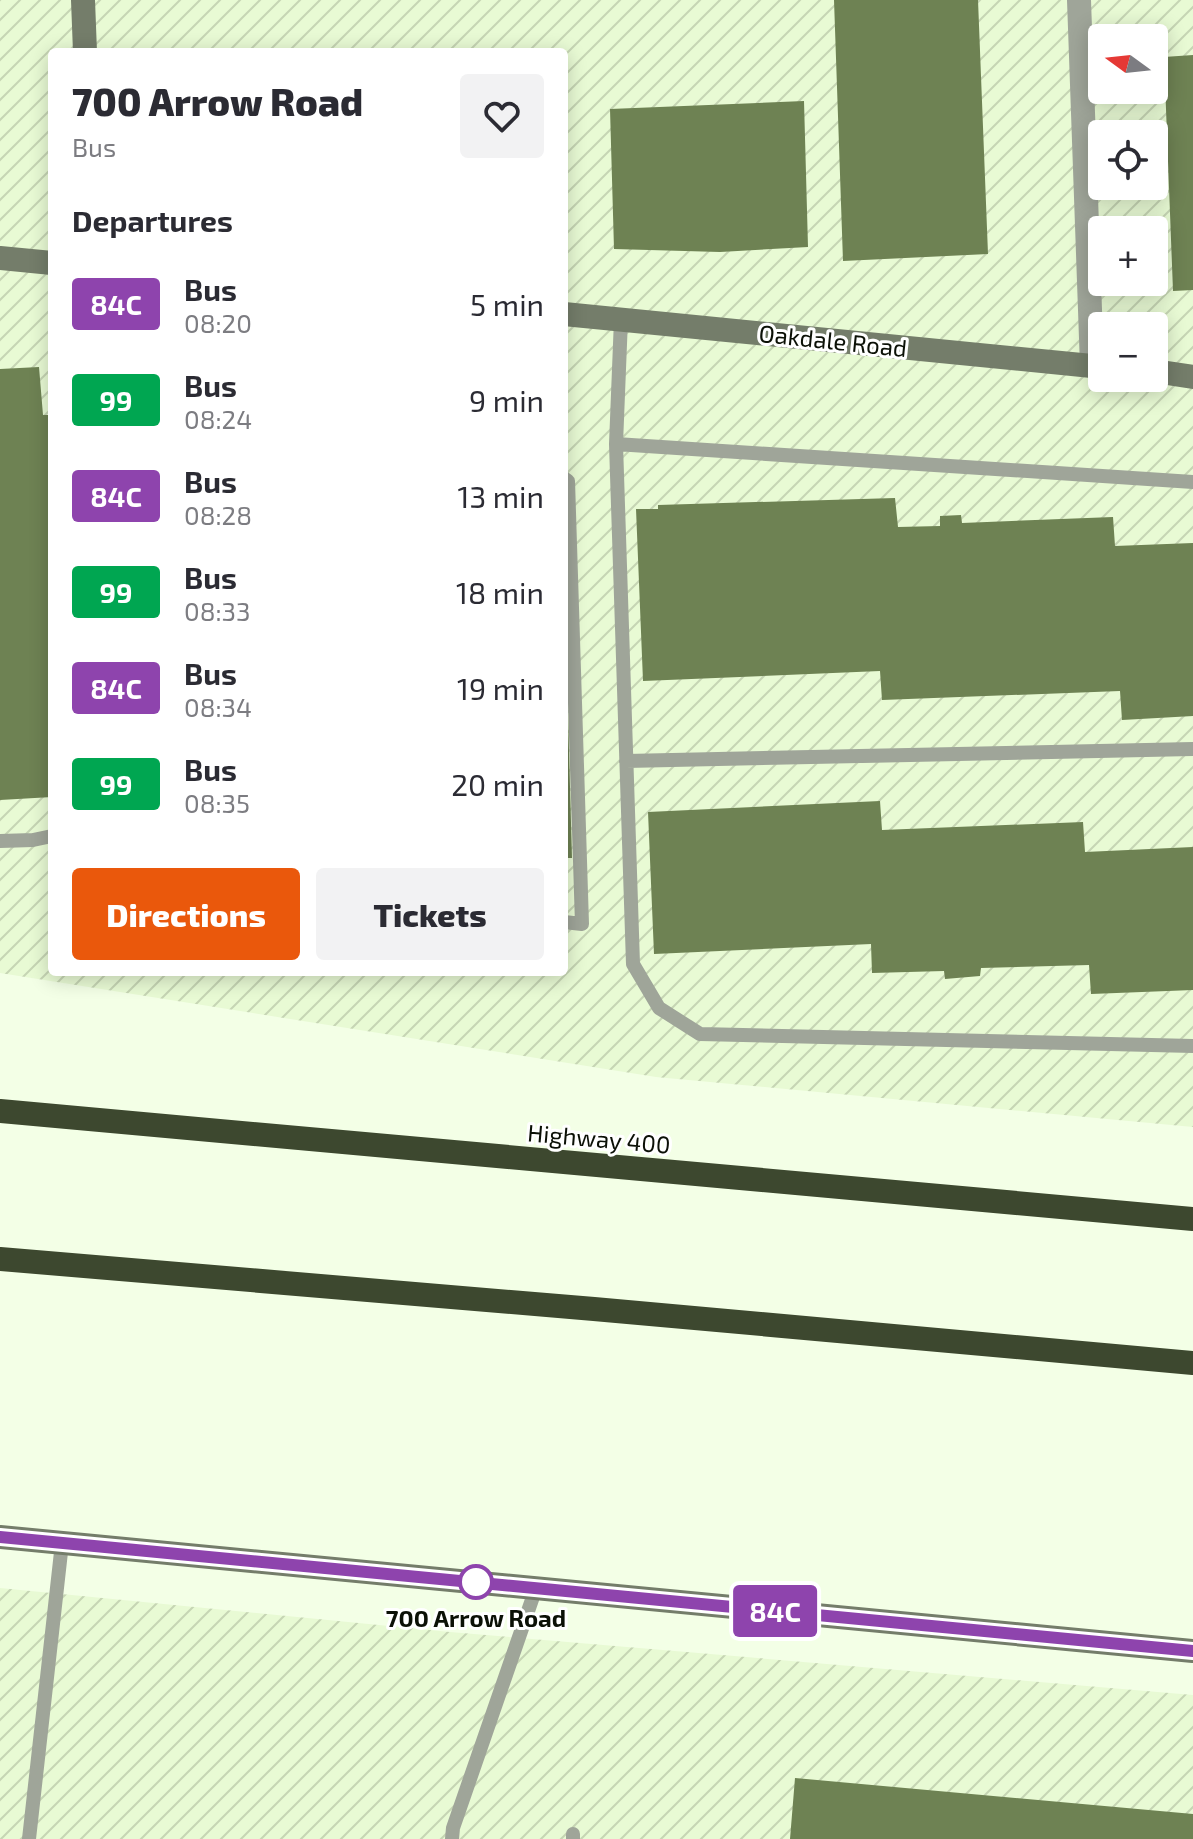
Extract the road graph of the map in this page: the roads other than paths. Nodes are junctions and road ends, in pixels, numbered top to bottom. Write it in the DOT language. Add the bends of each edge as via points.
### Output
graph roads {
  1 [pos="83,0"];
  2 [pos="1079,0"];
  3 [pos="85,48"];
  4 [pos="0,258"];
  5 [pos="48,263"];
  6 [pos="1094,312"];
  7 [pos="568,314"];
  8 [pos="621,319"];
  9 [pos="1088,365"];
  10 [pos="1168,373"];
  11 [pos="1193,377"];
  12 [pos="616,444"];
  13 [pos="568,481"];
  14 [pos="1193,482"];
  15 [pos="1193,749"];
  16 [pos="626,761"];
  17 [pos="48,837"];
  18 [pos="0,841"];
  19 [pos="568,922"];
  20 [pos="1193,1046"];
  21 [pos="0,1111"];
  22 [pos="1193,1219"];
  23 [pos="0,1259"];
  24 [pos="1193,1363"];
  25 [pos="0,1537"];
  26 [pos="62,1543"];
  27 [pos="536,1588"];
  28 [pos="1193,1651"];
  29 [pos="29,1839"];
  30 [pos="452,1839"];
  1 -- 3 [label="street"];
  2 -- 6 [label="street"];
  4 -- 5 [label="street"];
  7 -- 8 [label="street, Oakdale Road"];
  8 -- 9 [label="street, Oakdale Road"];
  8 -- 12 [label="lane"];
  10 -- 11 [label="street"];
  12 -- 14 [label="lane"];
  12 -- 16 [label="lane"];
  13 -- 19 [label="lane" via="582,924"];
  15 -- 16 [label="lane"];
  16 -- 20 [label="lane" via="633,964 659,1008 700,1034"];
  17 -- 18 [label="lane"];
  21 -- 22 [label="highway, Highway 400"];
  23 -- 24 [label="highway"];
  25 -- 26 [label="street"];
  26 -- 27 [label="street"];
  26 -- 29 [label="lane"];
  27 -- 28 [label="street"];
  27 -- 30 [label="lane"];
}
